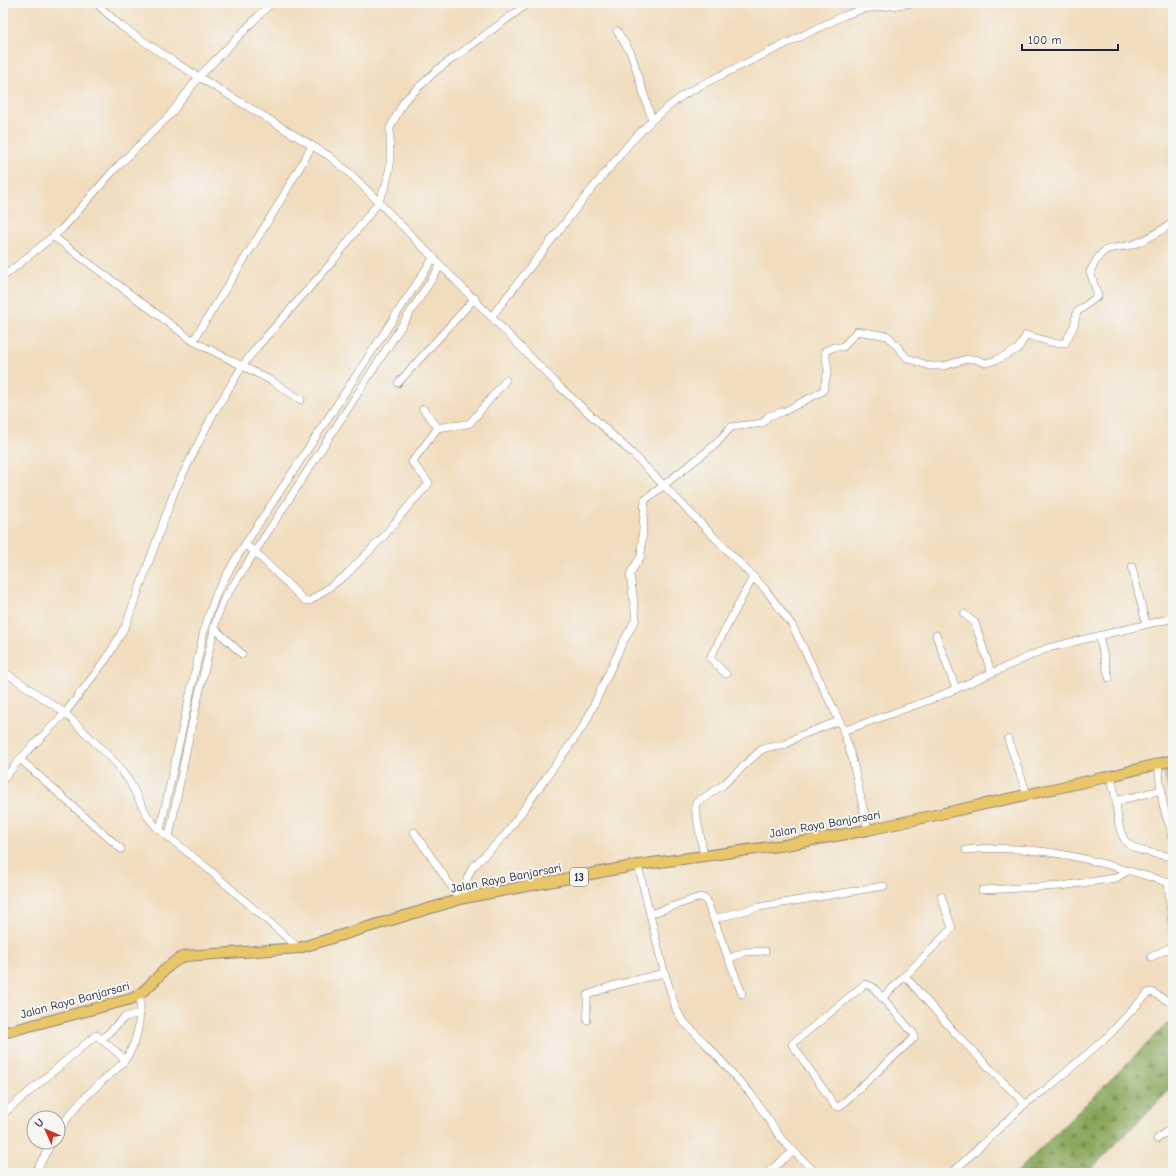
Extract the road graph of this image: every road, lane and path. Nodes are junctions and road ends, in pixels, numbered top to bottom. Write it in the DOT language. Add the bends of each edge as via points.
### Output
graph roads {
  1 [pos="96,3"];
  2 [pos="272,3"];
  3 [pos="529,3"];
  4 [pos="915,3"];
  5 [pos="617,30"];
  6 [pos="199,77"];
  7 [pos="652,120"];
  8 [pos="312,146"];
  9 [pos="378,203"];
  10 [pos="1173,223"];
  11 [pos="54,237"];
  12 [pos="434,258"];
  13 [pos="441,265"];
  14 [pos="3,277"];
  15 [pos="475,298"];
  16 [pos="492,316"];
  17 [pos="386,340"];
  18 [pos="193,341"];
  19 [pos="243,365"];
  20 [pos="506,380"];
  21 [pos="398,383"];
  22 [pos="301,400"];
  23 [pos="423,409"];
  24 [pos="332,423"];
  25 [pos="437,428"];
  26 [pos="663,485"];
  27 [pos="282,498"];
  28 [pos="249,548"];
  29 [pos="1132,567"];
  30 [pos="233,574"];
  31 [pos="753,577"];
  32 [pos="964,614"];
  33 [pos="213,615"];
  34 [pos="1173,618"];
  35 [pos="1146,624"];
  36 [pos="214,628"];
  37 [pos="936,635"];
  38 [pos="1099,636"];
  39 [pos="242,654"];
  40 [pos="3,671"];
  41 [pos="991,672"];
  42 [pos="726,674"];
  43 [pos="1109,678"];
  44 [pos="197,681"];
  45 [pos="956,689"];
  46 [pos="65,713"];
  47 [pos="839,721"];
  48 [pos="843,730"];
  49 [pos="1008,739"];
  50 [pos="20,759"];
  51 [pos="1173,760"];
  52 [pos="1158,764"];
  53 [pos="1111,776"];
  54 [pos="3,780"];
  55 [pos="1162,790"];
  56 [pos="1027,794"];
  57 [pos="1116,801"];
  58 [pos="1171,827"];
  59 [pos="868,830"];
  60 [pos="414,832"];
  61 [pos="164,834"];
  62 [pos="1173,848"];
  63 [pos="121,849"];
  64 [pos="966,850"];
  65 [pos="704,856"];
  66 [pos="1173,857"];
  67 [pos="638,865"];
  68 [pos="1129,870"];
  69 [pos="1170,883"];
  70 [pos="884,886"];
  71 [pos="982,890"];
  72 [pos="941,896"];
  73 [pos="462,899"];
  74 [pos="650,914"];
  75 [pos="714,918"];
  76 [pos="1173,934"];
  77 [pos="1173,946"];
  78 [pos="299,948"];
  79 [pos="765,951"];
  80 [pos="1151,957"];
  81 [pos="729,959"];
  82 [pos="664,973"];
  83 [pos="905,976"];
  84 [pos="742,994"];
  85 [pos="140,995"];
  86 [pos="882,998"];
  87 [pos="1173,1004"];
  88 [pos="140,1013"];
  89 [pos="587,1020"];
  90 [pos="3,1032"];
  91 [pos="100,1038"];
  92 [pos="125,1059"];
  93 [pos="1025,1104"];
  94 [pos="3,1114"];
  95 [pos="66,1119"];
  96 [pos="1173,1127"];
  97 [pos="1157,1139"];
  98 [pos="48,1150"];
  99 [pos="794,1151"];
  100 [pos="35,1173"];
  101 [pos="767,1173"];
  102 [pos="816,1173"];
  103 [pos="952,1173"];
  1 -- 6 [label="street" via="121,26"];
  2 -- 6 [label="street"];
  3 -- 9 [label="street" via="437,70 404,101 390,128 390,166"];
  4 -- 7 [label="street" via="863,10 824,24 701,85"];
  5 -- 7 [label="street" via="631,53"];
  6 -- 8 [label="street"];
  6 -- 11 [label="street" via="169,116 115,169"];
  7 -- 16 [label="street" via="582,201"];
  8 -- 9 [label="street" via="353,176"];
  8 -- 18 [label="street"];
  9 -- 12 [label="street"];
  9 -- 19 [label="street" via="333,261"];
  10 -- 26 [label="street" via="1136,244 1108,248 1096,260 1090,272 1098,296 1078,312 1065,342 1054,343 1026,335 1018,348 996,360 986,363 967,359 944,366 930,366 907,358 888,336 857,331 843,347 834,347 825,352 828,371 824,392 783,412 768,416 764,423 731,428 716,444"];
  11 -- 14 [label="street"];
  11 -- 18 [label="street"];
  12 -- 13 [label="street"];
  12 -- 17 [label="street"];
  13 -- 15 [label="street"];
  13 -- 17 [label="street"];
  15 -- 16 [label="street"];
  15 -- 21 [label="street"];
  16 -- 26 [label="street" via="560,387"];
  17 -- 24 [label="street"];
  17 -- 24 [label="street"];
  18 -- 19 [label="street"];
  19 -- 22 [label="street"];
  19 -- 46 [label="street" via="212,416 175,490 126,625 107,658"];
  20 -- 25 [label="street" via="470,423"];
  23 -- 25 [label="street"];
  24 -- 27 [label="street"];
  24 -- 27 [label="street"];
  25 -- 28 [label="street" via="412,462 428,480 428,485 345,576 310,601 302,600"];
  26 -- 31 [label="street"];
  26 -- 73 [label="street" via="645,500 642,556 630,574 636,619 585,724 504,834 472,868"];
  27 -- 28 [label="street"];
  27 -- 28 [label="street"];
  28 -- 30 [label="street"];
  28 -- 30 [label="street"];
  29 -- 35 [label="street"];
  30 -- 33 [label="street" via="223,601"];
  30 -- 33 [label="street" via="217,592"];
  31 -- 42 [label="street" via="710,658"];
  31 -- 47 [label="street" via="792,625"];
  32 -- 41 [label="street" via="974,624"];
  33 -- 36 [label="street"];
  33 -- 44 [label="street"];
  34 -- 35 [label="street"];
  35 -- 38 [label="street"];
  36 -- 39 [label="street"];
  36 -- 44 [label="street"];
  37 -- 45 [label="street"];
  38 -- 41 [label="street" via="1048,648"];
  38 -- 43 [label="street"];
  40 -- 46 [label="street"];
  41 -- 45 [label="street"];
  44 -- 61 [label="street"];
  44 -- 61 [label="street"];
  45 -- 48 [label="street"];
  46 -- 50 [label="street"];
  46 -- 61 [label="street" via="116,763 129,781 148,817"];
  47 -- 48 [label="street"];
  47 -- 65 [label="street" via="799,736 783,746 769,746 761,750 723,785 696,803"];
  48 -- 59 [label="street"];
  49 -- 56 [label="street"];
  50 -- 54 [label="street"];
  50 -- 63 [label="street"];
  51 -- 52 [label="highway, Jalan Raya Banjarsari / 13"];
  52 -- 53 [label="highway, Jalan Raya Banjarsari / 13"];
  52 -- 55 [label="street"];
  53 -- 56 [label="highway, Jalan Raya Banjarsari / 13"];
  53 -- 57 [label="street"];
  55 -- 57 [label="street"];
  55 -- 58 [label="street"];
  56 -- 59 [label="highway, Jalan Raya Banjarsari / 13"];
  57 -- 66 [label="street" via="1118,826 1125,843"];
  58 -- 62 [label="street"];
  59 -- 65 [label="highway, Jalan Raya Banjarsari / 13"];
  60 -- 73 [label="street"];
  61 -- 78 [label="street"];
  64 -- 68 [label="street" via="995,847 1046,850"];
  65 -- 67 [label="highway, Jalan Raya Banjarsari / 13"];
  67 -- 73 [label="highway, Jalan Raya Banjarsari / 13"];
  67 -- 74 [label="street"];
  68 -- 69 [label="street"];
  68 -- 71 [label="street" via="1116,878 1061,886"];
  69 -- 76 [label="street"];
  70 -- 75 [label="street" via="760,907"];
  72 -- 83 [label="street" via="952,928"];
  73 -- 78 [label="highway, Jalan Raya Banjarsari / 13"];
  74 -- 75 [label="street" via="700,897 706,899"];
  74 -- 82 [label="street"];
  75 -- 81 [label="street"];
  77 -- 80 [label="street"];
  78 -- 85 [label="highway, Jalan Raya Banjarsari / 13" via="185,956 170,964"];
  79 -- 81 [label="street" via="744,952"];
  81 -- 84 [label="street"];
  82 -- 89 [label="street" via="587,995"];
  82 -- 99 [label="street" via="682,1020 751,1094 772,1128"];
  83 -- 86 [label="street"];
  83 -- 93 [label="street" via="955,1033"];
  85 -- 88 [label="street"];
  85 -- 90 [label="highway, Jalan Raya Banjarsari / 13" via="115,1004"];
  86 -- 86 [label="street" via="871,985 865,984 793,1042 793,1047 835,1106 839,1107 914,1038 914,1034"];
  87 -- 93 [label="street" via="1152,992 1148,993 1109,1035 1044,1091"];
  88 -- 91 [label="street" via="125,1017"];
  88 -- 92 [label="street" via="136,1033"];
  91 -- 92 [label="street"];
  91 -- 94 [label="street"];
  92 -- 95 [label="street"];
  93 -- 103 [label="street"];
  96 -- 97 [label="street"];
  98 -- 100 [label="street"];
  99 -- 101 [label="street"];
  99 -- 102 [label="street"];
}
